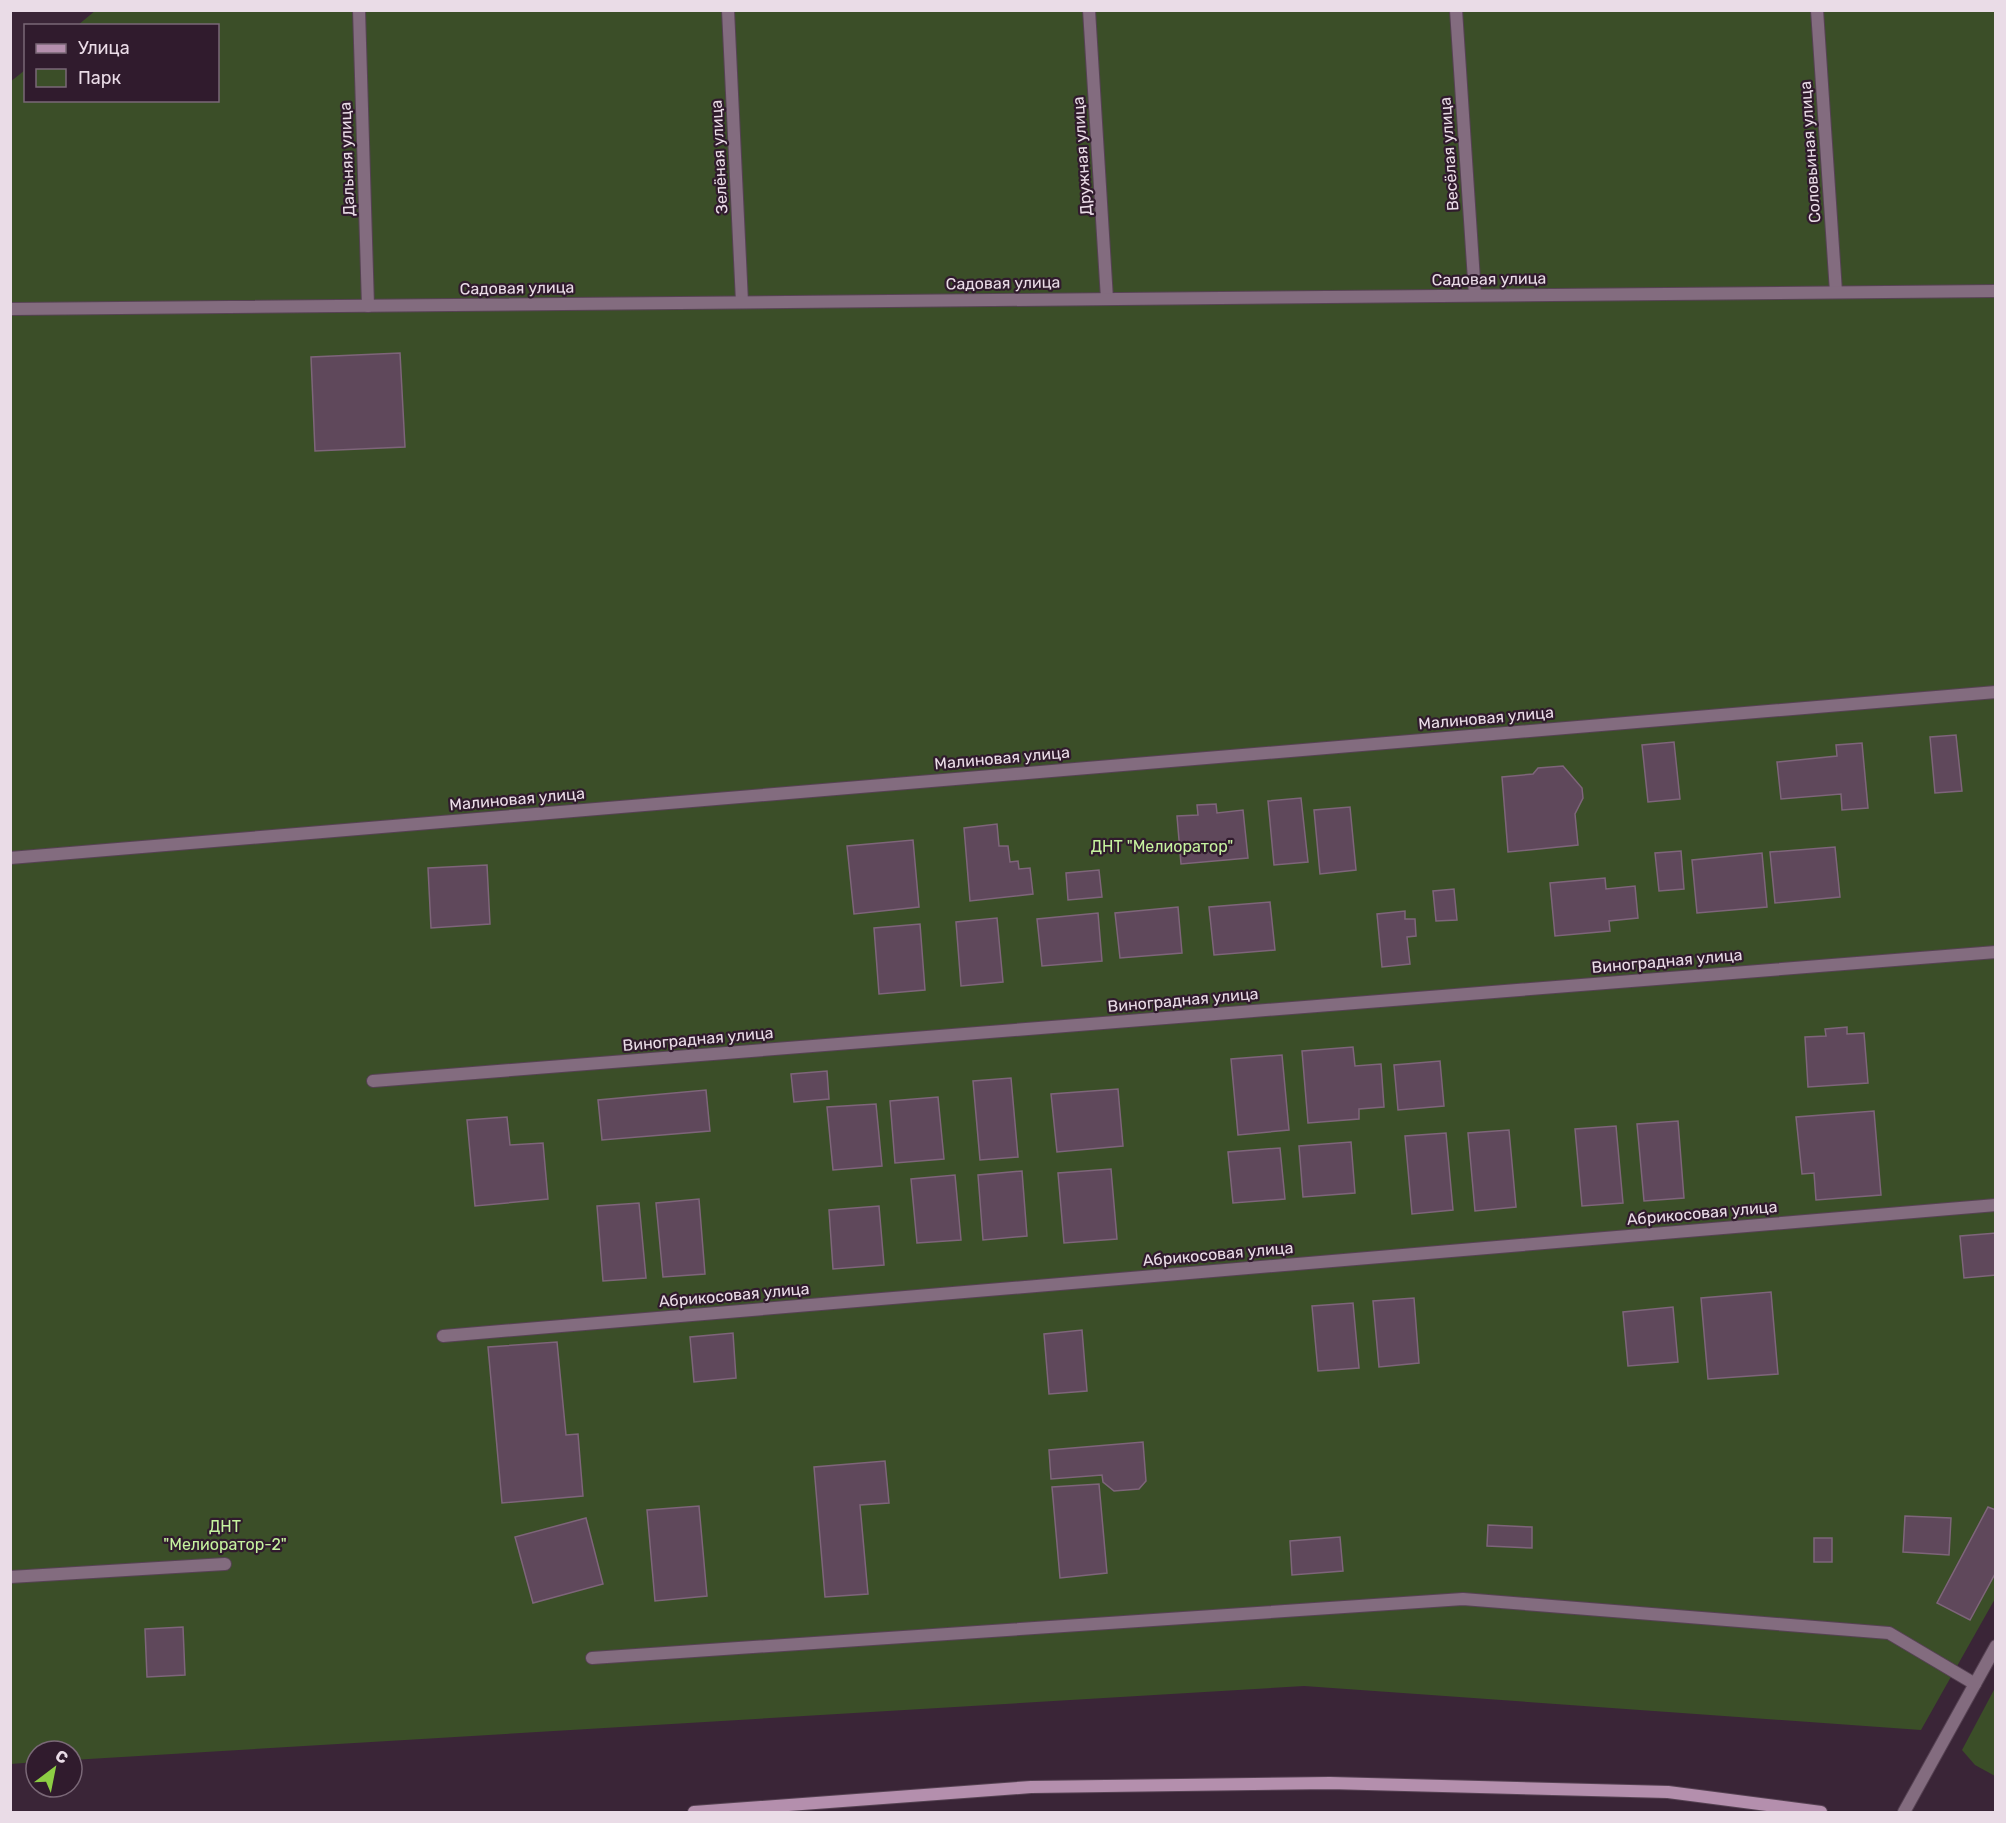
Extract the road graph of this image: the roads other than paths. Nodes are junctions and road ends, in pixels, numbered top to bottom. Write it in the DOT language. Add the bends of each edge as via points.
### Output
graph roads {
  1 [pos="359,10"];
  2 [pos="728,10"];
  3 [pos="1089,10"];
  4 [pos="1456,10"];
  5 [pos="1816,10"];
  6 [pos="1995,291"];
  7 [pos="1836,292"];
  8 [pos="1475,295"];
  9 [pos="1107,299"];
  10 [pos="742,302"];
  11 [pos="368,306"];
  12 [pos="10,309"];
  13 [pos="1995,692"];
  14 [pos="10,858"];
  15 [pos="1995,952"];
  16 [pos="373,1082"];
  17 [pos="1995,1205"];
  18 [pos="443,1336"];
  19 [pos="225,1564"];
  20 [pos="10,1577"];
  21 [pos="1995,1646"];
  22 [pos="592,1658"];
  23 [pos="1975,1684"];
  24 [pos="694,1812"];
  25 [pos="1821,1812"];
  26 [pos="1904,1812"];
  1 -- 11 [label="street, Дальняя улица"];
  2 -- 10 [label="street, Зелёная улица"];
  3 -- 9 [label="street, Дружная улица"];
  4 -- 8 [label="street, Весёлая улица"];
  5 -- 7 [label="street, Соловьиная улица"];
  6 -- 7 [label="street, Садовая улица"];
  7 -- 8 [label="street, Садовая улица"];
  8 -- 9 [label="street, Садовая улица"];
  9 -- 10 [label="street, Садовая улица"];
  10 -- 11 [label="street, Садовая улица"];
  11 -- 12 [label="street, Садовая улица"];
  13 -- 14 [label="street, Малиновая улица"];
  15 -- 16 [label="street, Виноградная улица"];
  17 -- 18 [label="street, Абрикосовая улица"];
  19 -- 20 [label="street"];
  21 -- 23 [label="street"];
  22 -- 23 [label="street" via="1463,1599 1889,1633"];
  23 -- 26 [label="street"];
  24 -- 25 [label="main road" via="1031,1787 1330,1783 1668,1792"];
}
